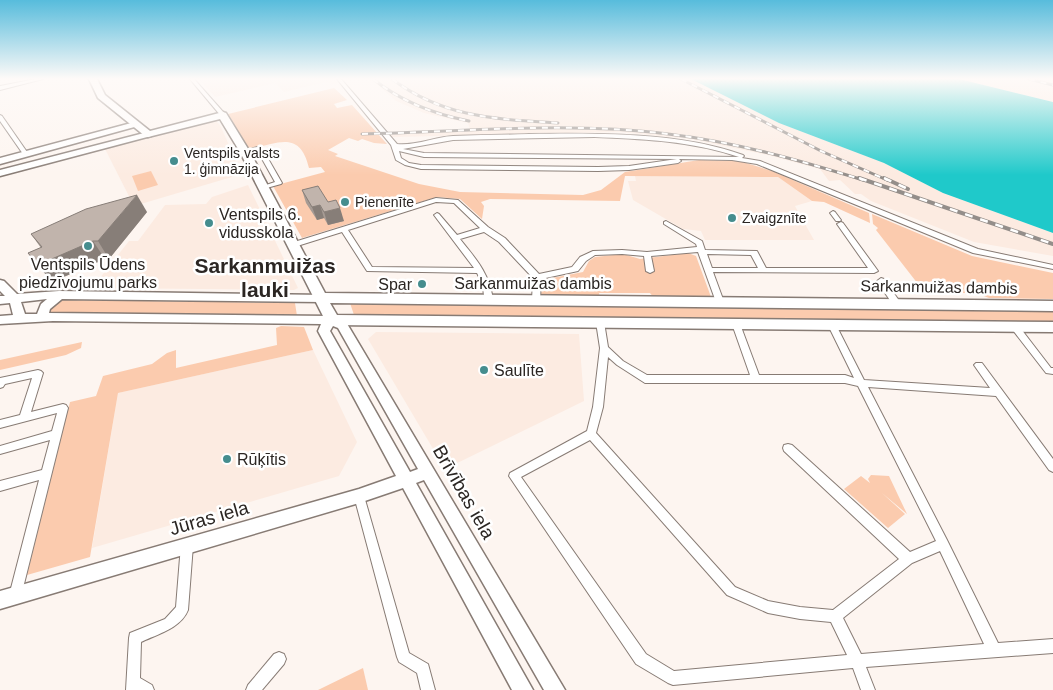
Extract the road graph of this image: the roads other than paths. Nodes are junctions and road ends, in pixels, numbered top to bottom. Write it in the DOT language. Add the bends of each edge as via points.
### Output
graph roads {
  1 [pos="119,111"];
  2 [pos="220,111"];
  3 [pos="366,111"];
  4 [pos="223,115"];
  5 [pos="1,118"];
  6 [pos="135,124"];
  7 [pos="148,134"];
  8 [pos="394,145"];
  9 [pos="25,153"];
  10 [pos="709,157"];
  11 [pos="0,161"];
  12 [pos="758,162"];
  13 [pos="0,173"];
  14 [pos="428,202"];
  15 [pos="833,213"];
  16 [pos="666,223"];
  17 [pos="344,229"];
  18 [pos="485,229"];
  19 [pos="455,238"];
  20 [pos="294,245"];
  21 [pos="702,250"];
  22 [pos="647,254"];
  23 [pos="1053,268"];
  24 [pos="709,270"];
  25 [pos="763,270"];
  26 [pos="481,271"];
  27 [pos="650,271"];
  28 [pos="877,276"];
  29 [pos="537,277"];
  30 [pos="0,284"];
  31 [pos="59,295"];
  32 [pos="14,298"];
  33 [pos="322,298"];
  34 [pos="0,300"];
  35 [pos="489,301"];
  36 [pos="536,301"];
  37 [pos="720,302"];
  38 [pos="897,304"];
  39 [pos="1053,306"];
  40 [pos="41,318"];
  41 [pos="20,319"];
  42 [pos="0,320"];
  43 [pos="332,320"];
  44 [pos="600,322"];
  45 [pos="736,324"];
  46 [pos="832,325"];
  47 [pos="1014,327"];
  48 [pos="1053,327"];
  49 [pos="604,348"];
  50 [pos="979,365"];
  51 [pos="1053,371"];
  52 [pos="756,380"];
  53 [pos="862,383"];
  54 [pos="0,384"];
  55 [pos="997,392"];
  56 [pos="24,418"];
  57 [pos="0,424"];
  58 [pos="57,434"];
  59 [pos="591,434"];
  60 [pos="788,448"];
  61 [pos="0,450"];
  62 [pos="1053,467"];
  63 [pos="428,472"];
  64 [pos="47,473"];
  65 [pos="407,480"];
  66 [pos="0,486"];
  67 [pos="359,496"];
  68 [pos="943,544"];
  69 [pos="187,545"];
  70 [pos="908,559"];
  71 [pos="7,598"];
  72 [pos="835,616"];
  73 [pos="1053,646"];
  74 [pos="994,650"];
  75 [pos="279,659"];
  76 [pos="857,661"];
  77 [pos="133,686"];
  78 [pos="147,690"];
  79 [pos="253,690"];
  80 [pos="428,690"];
  81 [pos="523,690"];
  82 [pos="555,690"];
  83 [pos="868,690"];
  1 -- 6 [label="main road"];
  2 -- 4 [label="street, Brīvības iela"];
  3 -- 8 [label="street"];
  4 -- 7 [label="main road"];
  4 -- 20 [label="main road, Brīvības iela"];
  5 -- 9 [label="street"];
  6 -- 7 [label="main road"];
  6 -- 9 [label="street"];
  7 -- 13 [label="street"];
  8 -- 10 [label="street" via="406,152 424,155"];
  8 -- 10 [label="street" via="398,159 421,167 606,169"];
  8 -- 12 [label="street" via="408,147 446,138 613,135 715,148"];
  9 -- 11 [label="street"];
  10 -- 12 [label="street"];
  12 -- 23 [label="street" via="976,251"];
  14 -- 17 [label="street"];
  14 -- 18 [label="street" via="456,200"];
  14 -- 19 [label="street"];
  15 -- 28 [label="street"];
  16 -- 21 [label="street" via="699,243"];
  17 -- 20 [label="street"];
  17 -- 26 [label="street" via="370,269"];
  18 -- 19 [label="street"];
  18 -- 29 [label="street" via="502,240"];
  19 -- 26 [label="street"];
  20 -- 33 [label="main road, Brīvības iela"];
  21 -- 22 [label="street"];
  21 -- 24 [label="street"];
  21 -- 25 [label="street" via="754,252"];
  22 -- 27 [label="street"];
  22 -- 29 [label="street" via="592,253 575,269"];
  24 -- 25 [label="street"];
  24 -- 37 [label="street"];
  25 -- 28 [label="street"];
  26 -- 35 [label="street"];
  28 -- 38 [label="street"];
  29 -- 36 [label="street"];
  30 -- 32 [label="street"];
  31 -- 32 [label="street, Sarkanmuižas dambis"];
  31 -- 33 [label="street, Sarkanmuižas dambis"];
  31 -- 40 [label="street" via="45,307"];
  32 -- 34 [label="street, Sarkanmuižas dambis"];
  32 -- 41 [label="street"];
  33 -- 35 [label="main road, Sarkanmuižas dambis"];
  33 -- 43 [label="main road, Brīvības iela"];
  35 -- 36 [label="main road, Sarkanmuižas dambis"];
  36 -- 37 [label="main road, Sarkanmuižas dambis"];
  37 -- 38 [label="main road, Sarkanmuižas dambis"];
  38 -- 39 [label="main road, Sarkanmuižas dambis"];
  40 -- 41 [label="street"];
  40 -- 43 [label="street"];
  41 -- 42 [label="street"];
  43 -- 44 [label="main road"];
  43 -- 63 [label="street, Brīvības iela" via="342,325"];
  43 -- 65 [label="street" via="324,332"];
  44 -- 45 [label="main road"];
  44 -- 49 [label="street"];
  45 -- 46 [label="main road"];
  45 -- 52 [label="street"];
  46 -- 47 [label="main road"];
  46 -- 53 [label="street"];
  47 -- 48 [label="main road"];
  47 -- 51 [label="street" via="1049,371"];
  49 -- 52 [label="street" via="645,379"];
  49 -- 59 [label="street" via="598,407"];
  50 -- 55 [label="street"];
  52 -- 53 [label="street" via="844,379"];
  53 -- 55 [label="street"];
  53 -- 68 [label="street"];
  54 -- 56 [label="street" via="1,381 38,372"];
  55 -- 62 [label="street"];
  56 -- 57 [label="street"];
  56 -- 58 [label="street" via="63,408"];
  58 -- 61 [label="street"];
  58 -- 64 [label="street"];
  59 -- 72 [label="street" via="731,591 768,607"];
  59 -- 76 [label="street" via="514,476 640,659 672,678"];
  60 -- 70 [label="street"];
  63 -- 65 [label="street, Jūras iela"];
  63 -- 82 [label="street, Brīvības iela"];
  64 -- 66 [label="street"];
  64 -- 71 [label="street"];
  65 -- 67 [label="street, Jūras iela"];
  65 -- 81 [label="street"];
  67 -- 69 [label="street, Jūras iela"];
  67 -- 80 [label="street" via="404,658 423,669"];
  68 -- 70 [label="street"];
  68 -- 74 [label="street"];
  69 -- 71 [label="street, Jūras iela"];
  69 -- 77 [label="street" via="182,610 169,622 135,638"];
  70 -- 72 [label="street"];
  72 -- 76 [label="street"];
  73 -- 74 [label="street"];
  74 -- 76 [label="street"];
  75 -- 79 [label="street"];
  76 -- 83 [label="street"];
  77 -- 78 [label="street"];
}
